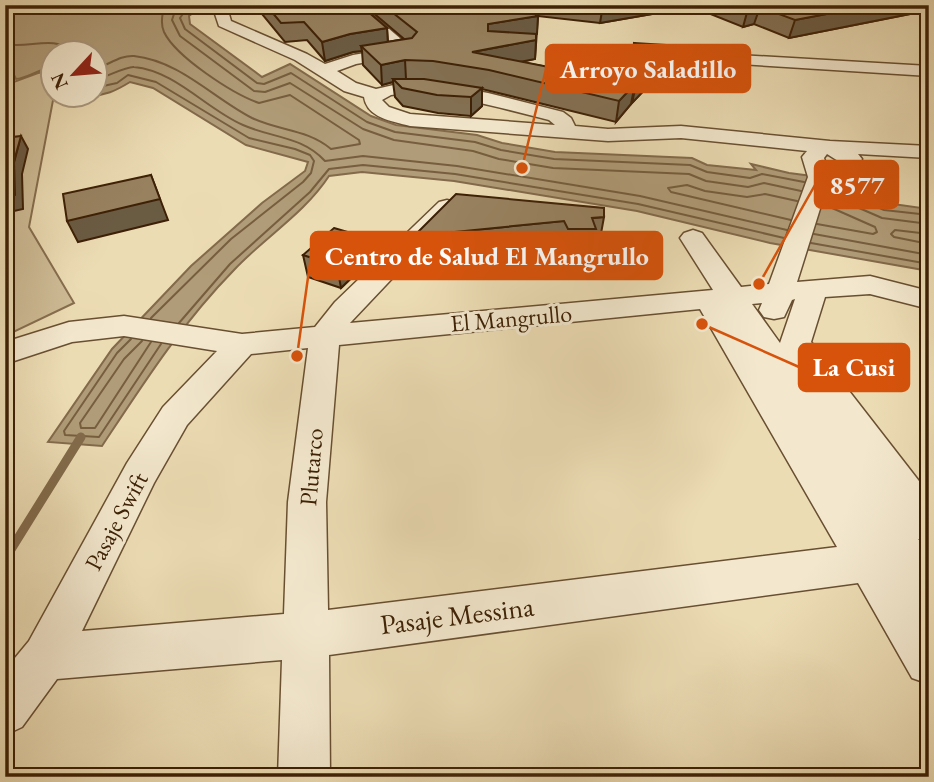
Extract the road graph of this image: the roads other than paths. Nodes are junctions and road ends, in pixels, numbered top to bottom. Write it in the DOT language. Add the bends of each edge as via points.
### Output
graph roads {
  1 [pos="352,5"];
  2 [pos="226,9"];
  3 [pos="618,53"];
  4 [pos="321,71"];
  5 [pos="929,71"];
  6 [pos="375,94"];
  7 [pos="566,131"];
  8 [pos="929,152"];
  9 [pos="832,160"];
  10 [pos="447,207"];
  11 [pos="693,237"];
  12 [pos="794,283"];
  13 [pos="721,299"];
  14 [pos="929,300"];
  15 [pos="325,335"];
  16 [pos="762,340"];
  17 [pos="242,345"];
  18 [pos="5,353"];
  19 [pos="929,525"];
  20 [pos="868,562"];
  21 [pos="929,590"];
  22 [pos="306,635"];
  23 [pos="45,657"];
  24 [pos="929,661"];
  25 [pos="5,710"];
  26 [pos="304,777"];
  1 -- 4 [label="street" via="407,51"];
  2 -- 4 [label="street" via="224,23 301,57"];
  3 -- 5 [label="street"];
  4 -- 6 [label="street"];
  6 -- 7 [label="street" via="412,85 437,89 556,116"];
  6 -- 7 [label="street" via="375,105 410,120"];
  7 -- 9 [label="street" via="608,135 681,132 794,145"];
  8 -- 9 [label="street"];
  9 -- 12 [label="street"];
  10 -- 15 [label="street"];
  11 -- 13 [label="street"];
  12 -- 13 [label="street, El Mangrullo"];
  12 -- 14 [label="street, El Mangrullo" via="870,285 895,279"];
  12 -- 16 [label="street"];
  12 -- 19 [label="street" via="795,343"];
  13 -- 15 [label="street, El Mangrullo"];
  13 -- 16 [label="street"];
  13 -- 20 [label="street"];
  15 -- 17 [label="street, El Mangrullo"];
  15 -- 22 [label="street, Plutarco" via="307,502"];
  16 -- 21 [label="street"];
  17 -- 18 [label="street, El Mangrullo" via="124,326 69,332"];
  17 -- 23 [label="street, Pasaje Swift" via="175,416"];
  20 -- 22 [label="street, Pasaje Messina"];
  20 -- 24 [label="street"];
  22 -- 23 [label="street, Pasaje Messina"];
  22 -- 26 [label="street, Plutarco"];
  23 -- 25 [label="street, Pasaje Swift"];
}
